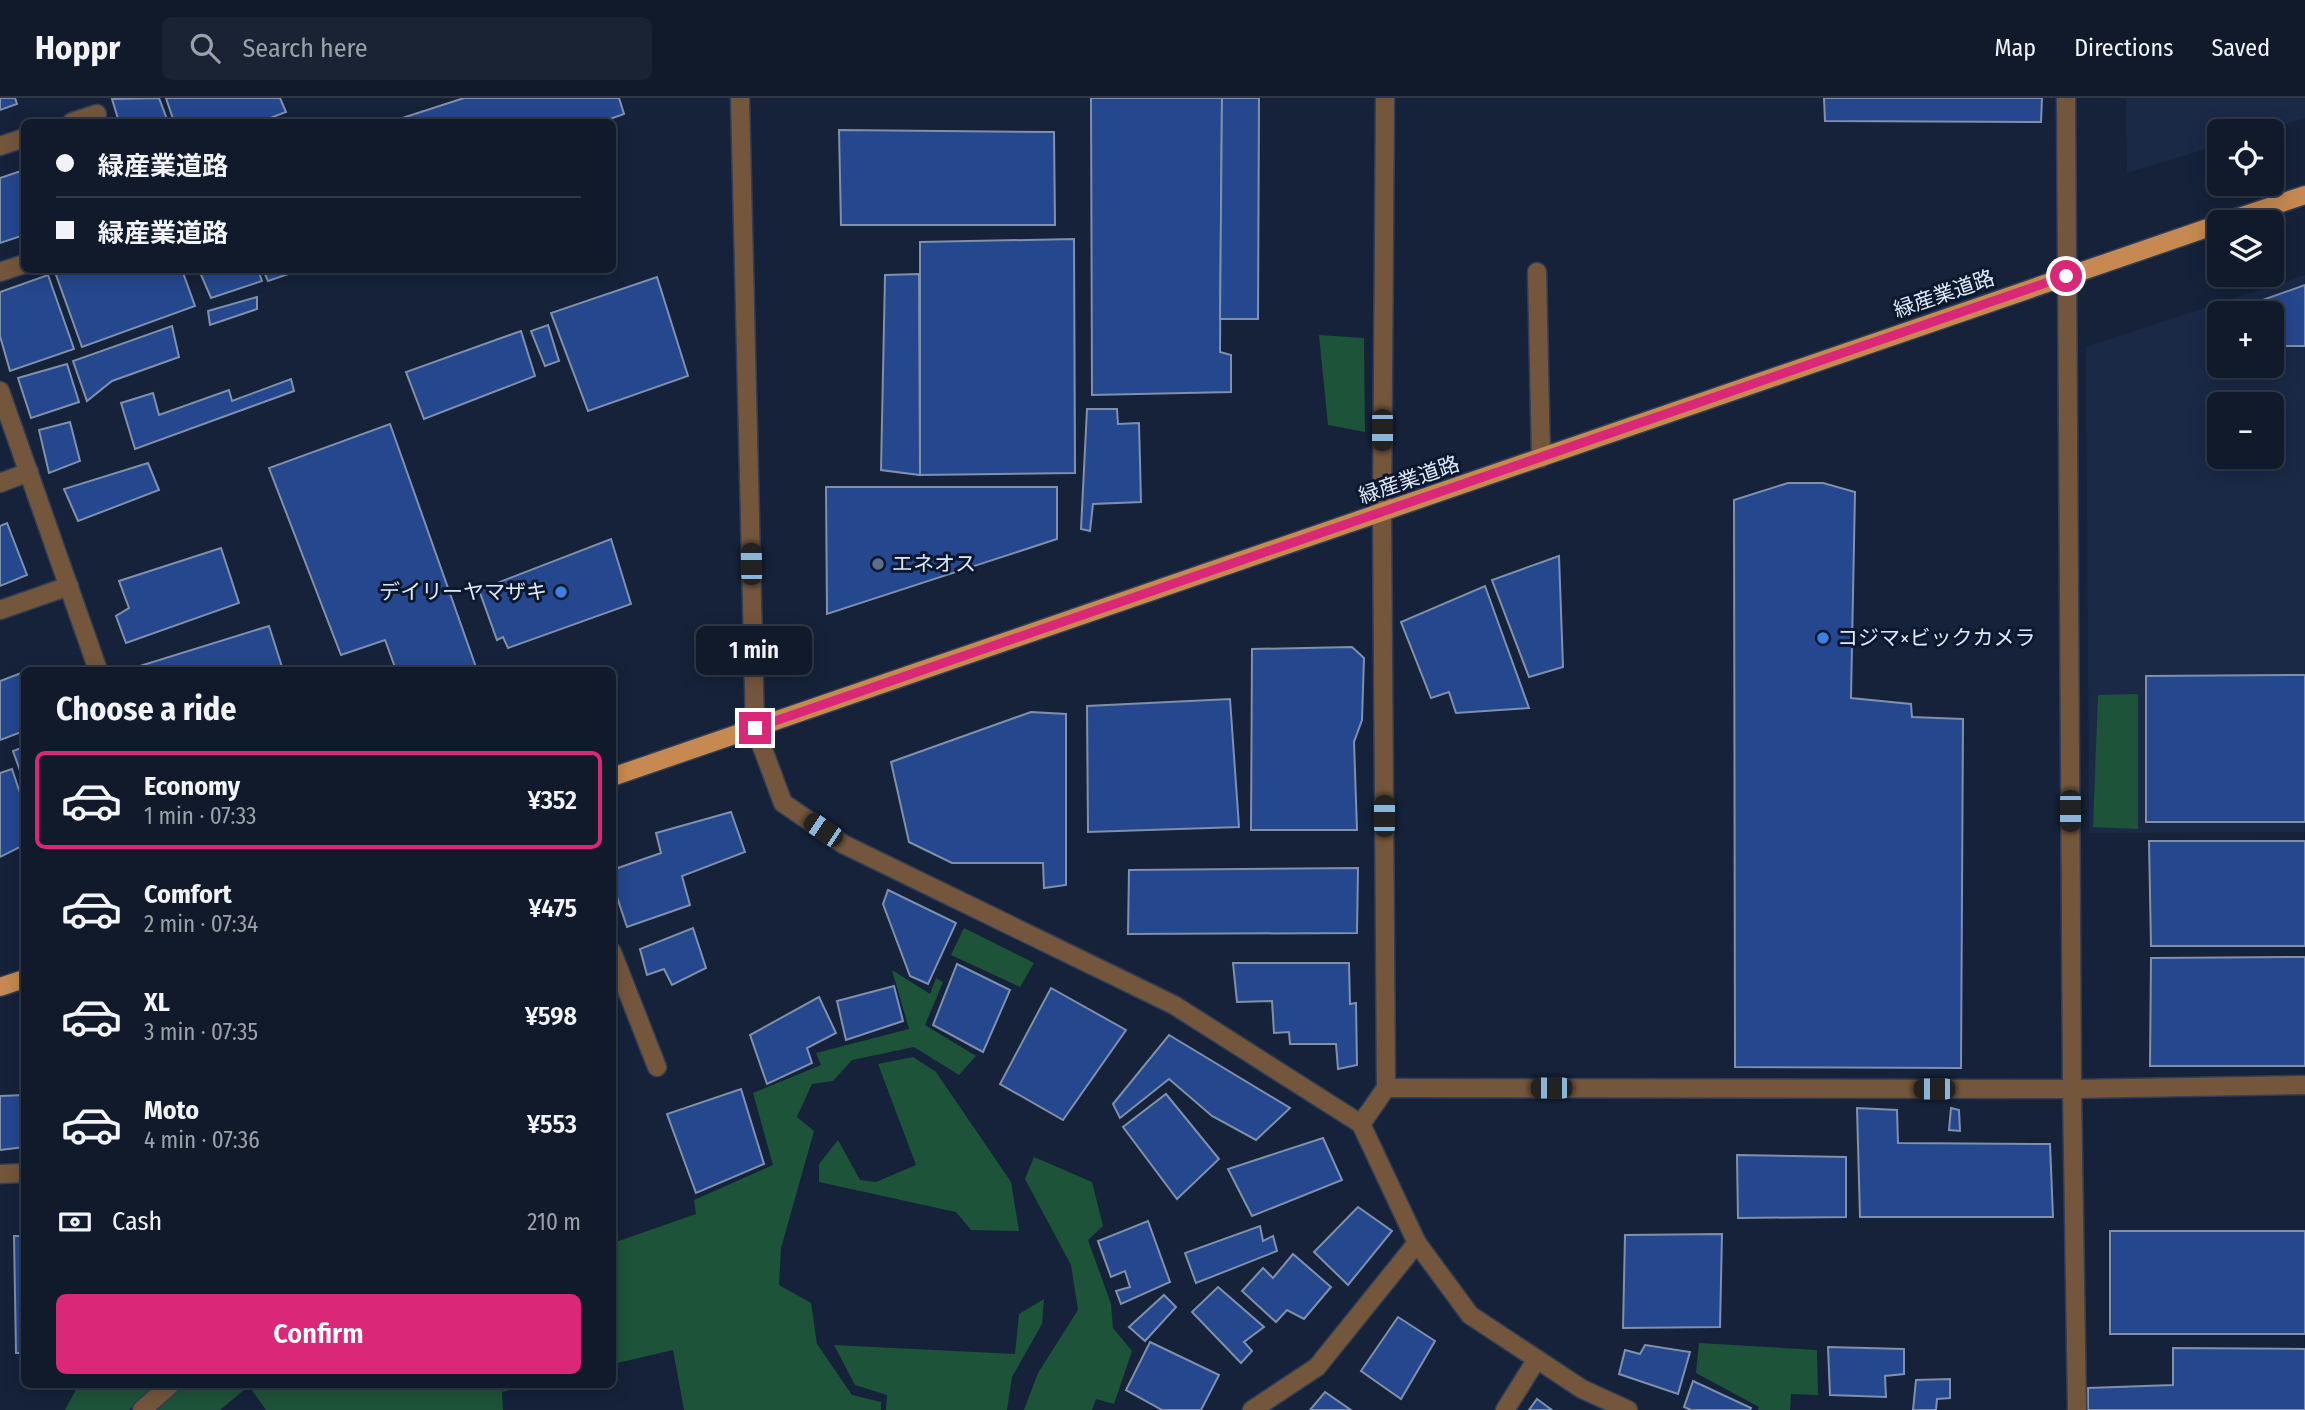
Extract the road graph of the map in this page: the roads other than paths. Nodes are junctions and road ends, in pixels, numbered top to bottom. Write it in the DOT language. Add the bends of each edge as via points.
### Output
graph roads {
  1 [pos="740,98"];
  2 [pos="1385,98"];
  3 [pos="2066,98"];
  4 [pos="97,114"];
  5 [pos="81,119"];
  6 [pos="21,139"];
  7 [pos="0,146"];
  8 [pos="2305,195"];
  9 [pos="2260,210"];
  10 [pos="2207,228"];
  11 [pos="21,265"];
  12 [pos="0,272"];
  13 [pos="1537,272"];
  14 [pos="2066,276"];
  15 [pos="0,391"];
  16 [pos="1541,458"];
  17 [pos="29,472"];
  18 [pos="0,483"];
  19 [pos="1382,513"];
  20 [pos="69,586"];
  21 [pos="0,610"];
  22 [pos="98,667"];
  23 [pos="755,728"];
  24 [pos="616,776"];
  25 [pos="616,962"];
  26 [pos="21,980"];
  27 [pos="0,987"];
  28 [pos="657,1067"];
  29 [pos="2305,1085"];
  30 [pos="1386,1088"];
  31 [pos="2071,1090"];
  32 [pos="1361,1124"];
  33 [pos="21,1173"];
  34 [pos="0,1174"];
  35 [pos="1417,1243"];
  36 [pos="1537,1359"];
  37 [pos="167,1388"];
  38 [pos="142,1410"];
  39 [pos="1252,1410"];
  40 [pos="1505,1410"];
  41 [pos="1629,1410"];
  42 [pos="2077,1410"];
  1 -- 23 [label="street"];
  2 -- 19 [label="street"];
  3 -- 14 [label="street"];
  4 -- 5 [label="street"];
  6 -- 7 [label="street"];
  8 -- 9 [label="main road"];
  10 -- 14 [label="main road, 緑産業道路"];
  11 -- 12 [label="street"];
  13 -- 16 [label="street"];
  14 -- 16 [label="main road, 緑産業道路"];
  14 -- 31 [label="street"];
  15 -- 17 [label="street"];
  16 -- 19 [label="main road, 緑産業道路"];
  17 -- 18 [label="street"];
  17 -- 20 [label="street"];
  19 -- 23 [label="main road, 緑産業道路"];
  19 -- 30 [label="street"];
  20 -- 21 [label="street"];
  20 -- 22 [label="street"];
  23 -- 24 [label="main road, 緑産業道路"];
  23 -- 32 [label="street" via="783,803 843,844 1174,1005"];
  25 -- 28 [label="street"];
  26 -- 27 [label="main road"];
  29 -- 31 [label="street"];
  30 -- 31 [label="street"];
  30 -- 32 [label="street"];
  31 -- 42 [label="street"];
  32 -- 35 [label="street"];
  33 -- 34 [label="street"];
  35 -- 36 [label="street" via="1470,1315"];
  35 -- 39 [label="street" via="1317,1367"];
  36 -- 40 [label="street"];
  36 -- 41 [label="street" via="1582,1389"];
  37 -- 38 [label="street"];
}
